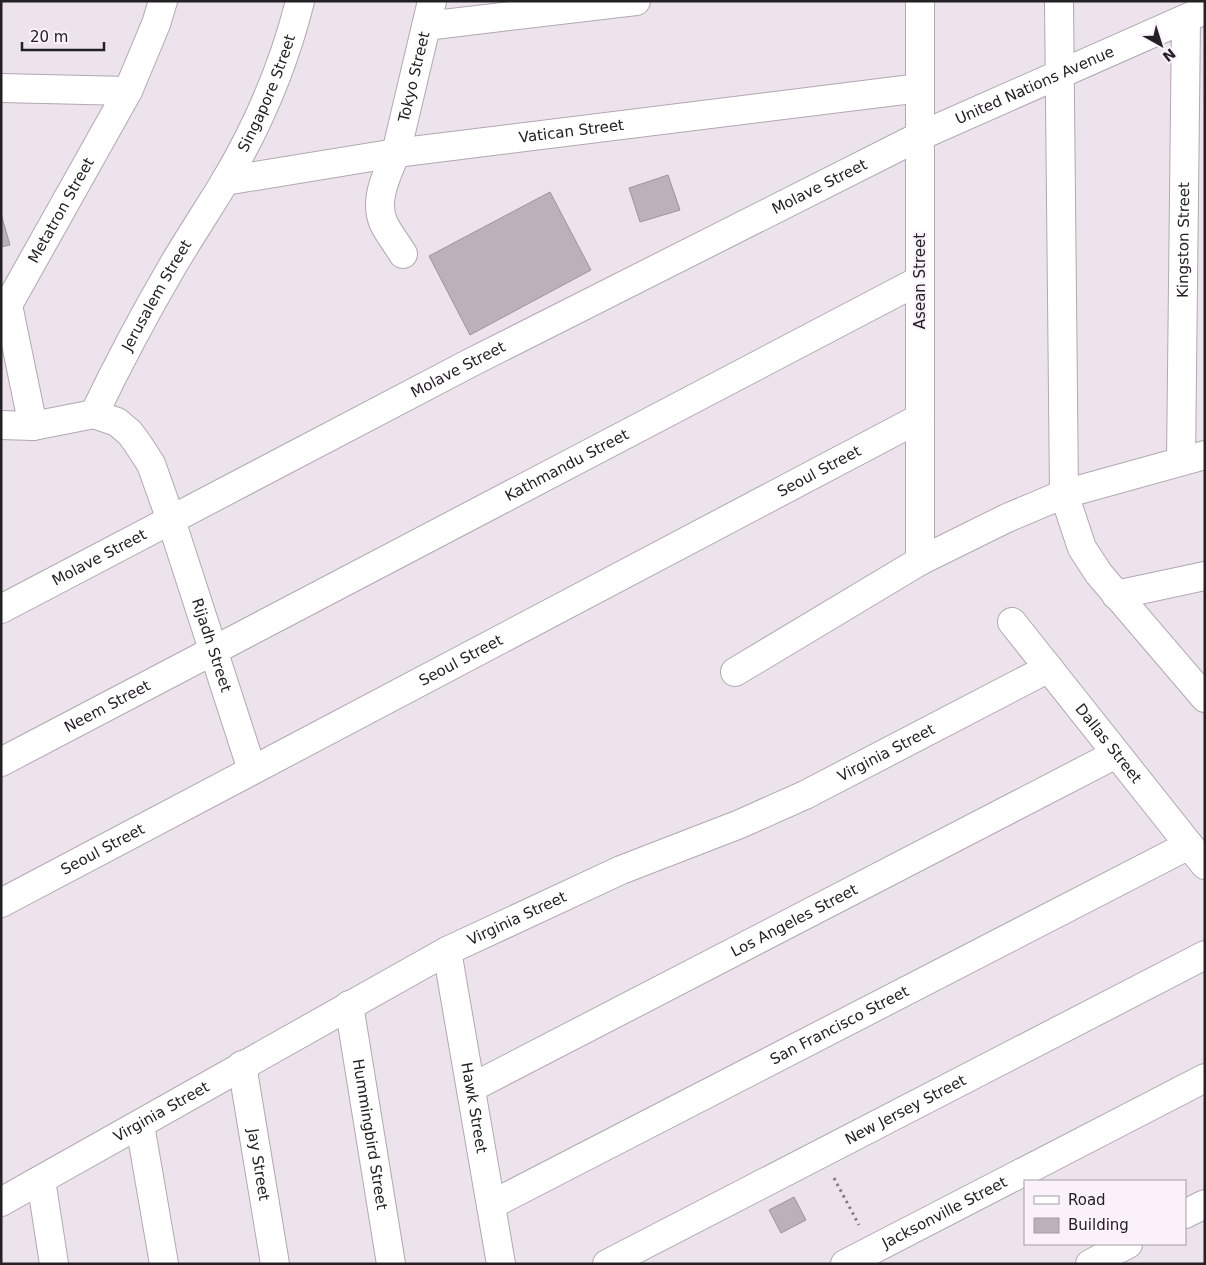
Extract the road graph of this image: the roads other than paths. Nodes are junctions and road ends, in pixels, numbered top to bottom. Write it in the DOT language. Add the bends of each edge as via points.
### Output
graph roads {
  1 [pos="163,1"];
  2 [pos="300,1"];
  3 [pos="636,1"];
  4 [pos="920,1"];
  5 [pos="1059,1"];
  6 [pos="429,14"];
  7 [pos="1195,15"];
  8 [pos="1059,74"];
  9 [pos="1,88"];
  10 [pos="920,88"];
  11 [pos="128,91"];
  12 [pos="920,136"];
  13 [pos="396,153"];
  14 [pos="225,181"];
  15 [pos="403,254"];
  16 [pos="920,280"];
  17 [pos="4,304"];
  18 [pos="94,414"];
  19 [pos="920,418"];
  20 [pos="1,425"];
  21 [pos="33,426"];
  22 [pos="1,444"];
  23 [pos="1193,458"];
  24 [pos="1064,494"];
  25 [pos="171,520"];
  26 [pos="920,561"];
  27 [pos="1205,576"];
  28 [pos="1116,594"];
  29 [pos="1,609"];
  30 [pos="1012,622"];
  31 [pos="214,651"];
  32 [pos="1049,668"];
  33 [pos="735,672"];
  34 [pos="1205,698"];
  35 [pos="1116,754"];
  36 [pos="1,762"];
  37 [pos="252,770"];
  38 [pos="1197,855"];
  39 [pos="1,902"];
  40 [pos="447,951"];
  41 [pos="1205,955"];
  42 [pos="349,1006"];
  43 [pos="242,1065"];
  44 [pos="1205,1078"];
  45 [pos="471,1088"];
  46 [pos="140,1125"];
  47 [pos="40,1180"];
  48 [pos="1,1202"];
  49 [pos="1205,1204"];
  50 [pos="491,1205"];
  51 [pos="1186,1214"];
  52 [pos="1126,1245"];
  53 [pos="54,1264"];
  54 [pos="164,1264"];
  55 [pos="275,1264"];
  56 [pos="390,1264"];
  57 [pos="501,1264"];
  58 [pos="607,1264"];
  59 [pos="845,1264"];
  60 [pos="1090,1264"];
  1 -- 11 [label="street, Metatron Street"];
  2 -- 14 [label="street, Singapore Street" via="272,90"];
  3 -- 6 [label="street"];
  4 -- 10 [label="street, Asean Street"];
  5 -- 8 [label="street"];
  6 -- 13 [label="street, Tokyo Street"];
  7 -- 8 [label="street, United Nations Avenue"];
  7 -- 23 [label="street, Kingston Street"];
  8 -- 12 [label="street, United Nations Avenue"];
  8 -- 24 [label="street"];
  9 -- 11 [label="street"];
  10 -- 12 [label="street, Asean Street"];
  10 -- 13 [label="street, Vatican Street"];
  11 -- 17 [label="street, Metatron Street"];
  12 -- 16 [label="street, Asean Street"];
  12 -- 25 [label="street, Molave Street" via="470,362"];
  13 -- 14 [label="street, Vatican Street"];
  13 -- 15 [label="street, Tokyo Street" via="380,199 383,222"];
  14 -- 18 [label="street, Jerusalem Street" via="138,325"];
  16 -- 19 [label="street, Asean Street"];
  16 -- 31 [label="street, Kathmandu Street"];
  17 -- 21 [label="street, Metatron Street"];
  18 -- 21 [label="street"];
  18 -- 25 [label="street, Rijadh Street" via="117,422 138,444 151,464"];
  19 -- 26 [label="street, Asean Street"];
  19 -- 37 [label="street, Seoul Street"];
  20 -- 21 [label="street"];
  21 -- 22 [label="street"];
  23 -- 24 [label="street"];
  24 -- 26 [label="street"];
  24 -- 28 [label="street" via="1082,548"];
  25 -- 29 [label="street, Molave Street"];
  25 -- 31 [label="street, Rijadh Street"];
  26 -- 33 [label="street"];
  27 -- 28 [label="street"];
  28 -- 34 [label="street"];
  30 -- 32 [label="street, Dallas Street"];
  31 -- 36 [label="street, Neem Street"];
  31 -- 37 [label="street, Rijadh Street"];
  32 -- 35 [label="street, Dallas Street"];
  32 -- 40 [label="street, Virginia Street" via="804,795 740,824 621,870"];
  35 -- 38 [label="street, Dallas Street"];
  35 -- 45 [label="street, Los Angeles Street"];
  37 -- 39 [label="street, Seoul Street"];
  38 -- 50 [label="street, San Francisco Street"];
  40 -- 42 [label="street, Virginia Street"];
  40 -- 45 [label="street, Hawk Street"];
  41 -- 58 [label="street, New Jersey Street"];
  42 -- 43 [label="street, Virginia Street"];
  42 -- 56 [label="street, Hummingbird Street"];
  43 -- 46 [label="street, Virginia Street"];
  43 -- 55 [label="street, Jay Street"];
  44 -- 59 [label="street, Jacksonville Street"];
  45 -- 50 [label="street, Hawk Street"];
  46 -- 47 [label="street, Virginia Street"];
  46 -- 54 [label="street"];
  47 -- 48 [label="street, Virginia Street"];
  47 -- 53 [label="street"];
  49 -- 51 [label="street"];
  50 -- 57 [label="street, Hawk Street"];
  52 -- 60 [label="street"];
}
